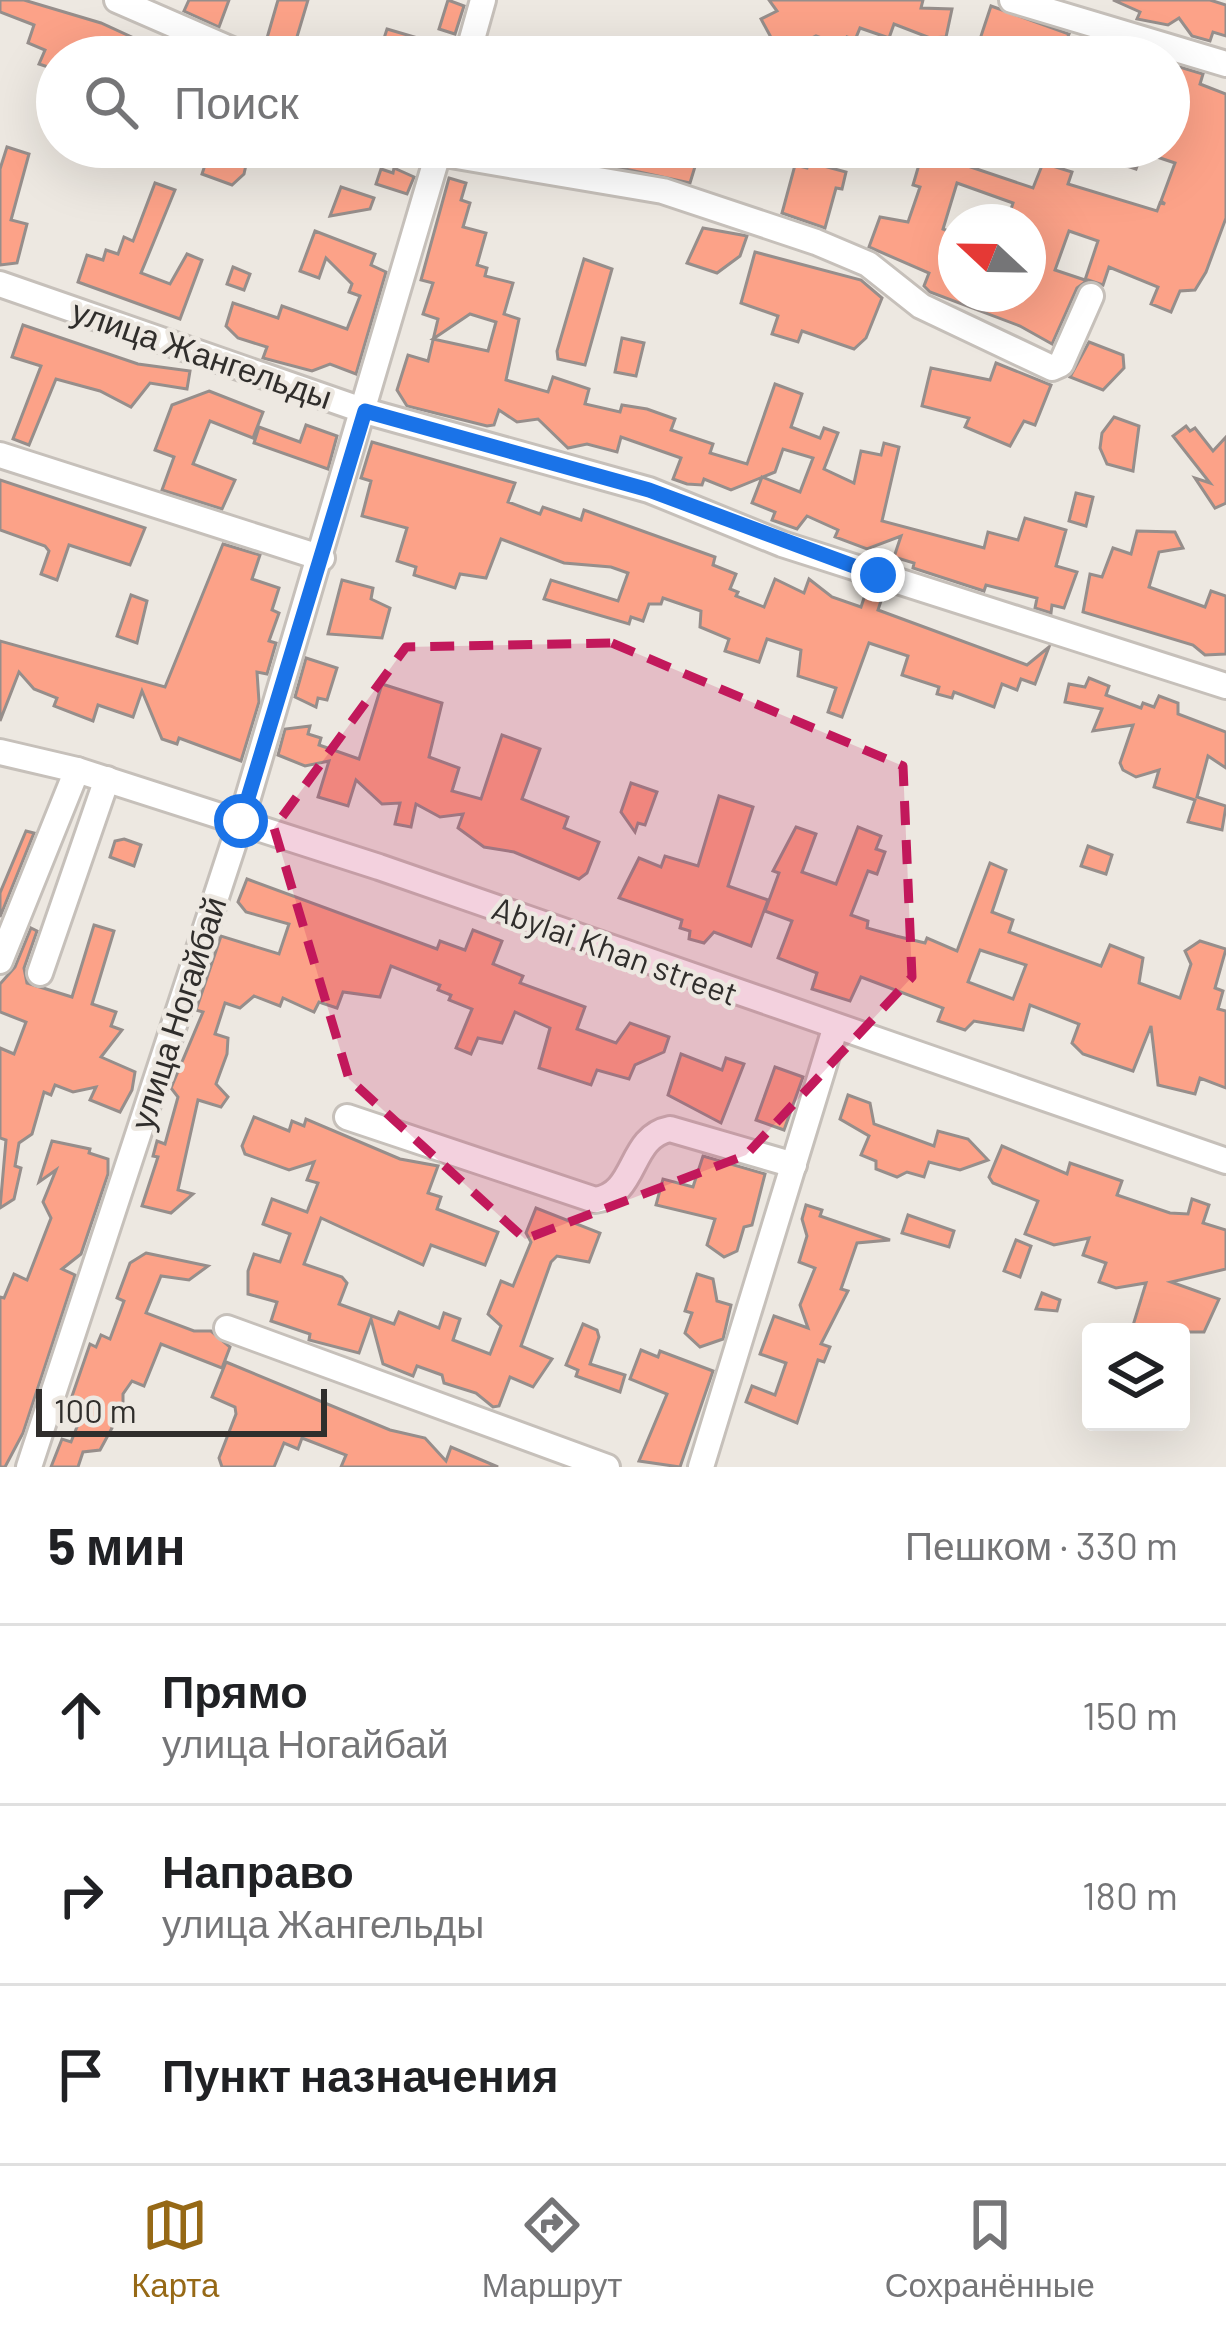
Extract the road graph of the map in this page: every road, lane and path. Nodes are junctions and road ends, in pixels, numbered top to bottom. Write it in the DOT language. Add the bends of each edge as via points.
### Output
graph roads {
  1 [pos="117,0"];
  2 [pos="483,0"];
  3 [pos="1012,0"];
  4 [pos="200,36"];
  5 [pos="472,36"];
  6 [pos="1132,36"];
  7 [pos="1190,53"];
  8 [pos="1226,64"];
  9 [pos="435,168"];
  10 [pos="538,168"];
  11 [pos="0,284"];
  12 [pos="1091,296"];
  13 [pos="365,411"];
  14 [pos="0,455"];
  15 [pos="322,558"];
  16 [pos="1226,686"];
  17 [pos="0,752"];
  18 [pos="77,770"];
  19 [pos="107,779"];
  20 [pos="241,821"];
  21 [pos="0,961"];
  22 [pos="40,974"];
  23 [pos="835,1029"];
  24 [pos="347,1118"];
  25 [pos="1226,1162"];
  26 [pos="794,1165"];
  27 [pos="227,1328"];
  28 [pos="29,1467"];
  29 [pos="607,1467"];
  30 [pos="701,1467"];
  1 -- 4 [label="street"];
  2 -- 5 [label="street"];
  3 -- 6 [label="street"];
  7 -- 8 [label="street"];
  9 -- 13 [label="street, улица Ногайбай"];
  10 -- 12 [label="street, улица Ногайбай" via="663,191 868,264 921,305 1052,368 1061,364"];
  11 -- 13 [label="street, улица Жангельды"];
  13 -- 15 [label="street, улица Ногайбай"];
  13 -- 16 [label="street, улица Жангельды" via="649,490 782,544"];
  14 -- 15 [label="street"];
  15 -- 20 [label="street, улица Ногайбай"];
  17 -- 18 [label="street, Abylai Khan street"];
  18 -- 19 [label="street, Abylai Khan street"];
  18 -- 21 [label="street"];
  19 -- 20 [label="street, Abylai Khan street"];
  19 -- 22 [label="street"];
  20 -- 23 [label="street, Abylai Khan street"];
  20 -- 28 [label="street, улица Ногайбай"];
  23 -- 25 [label="street, Abylai Khan street"];
  23 -- 26 [label="street"];
  24 -- 26 [label="street" via="595,1200 620,1189 644,1142 670,1130"];
  26 -- 30 [label="street"];
  27 -- 29 [label="street"];
}
